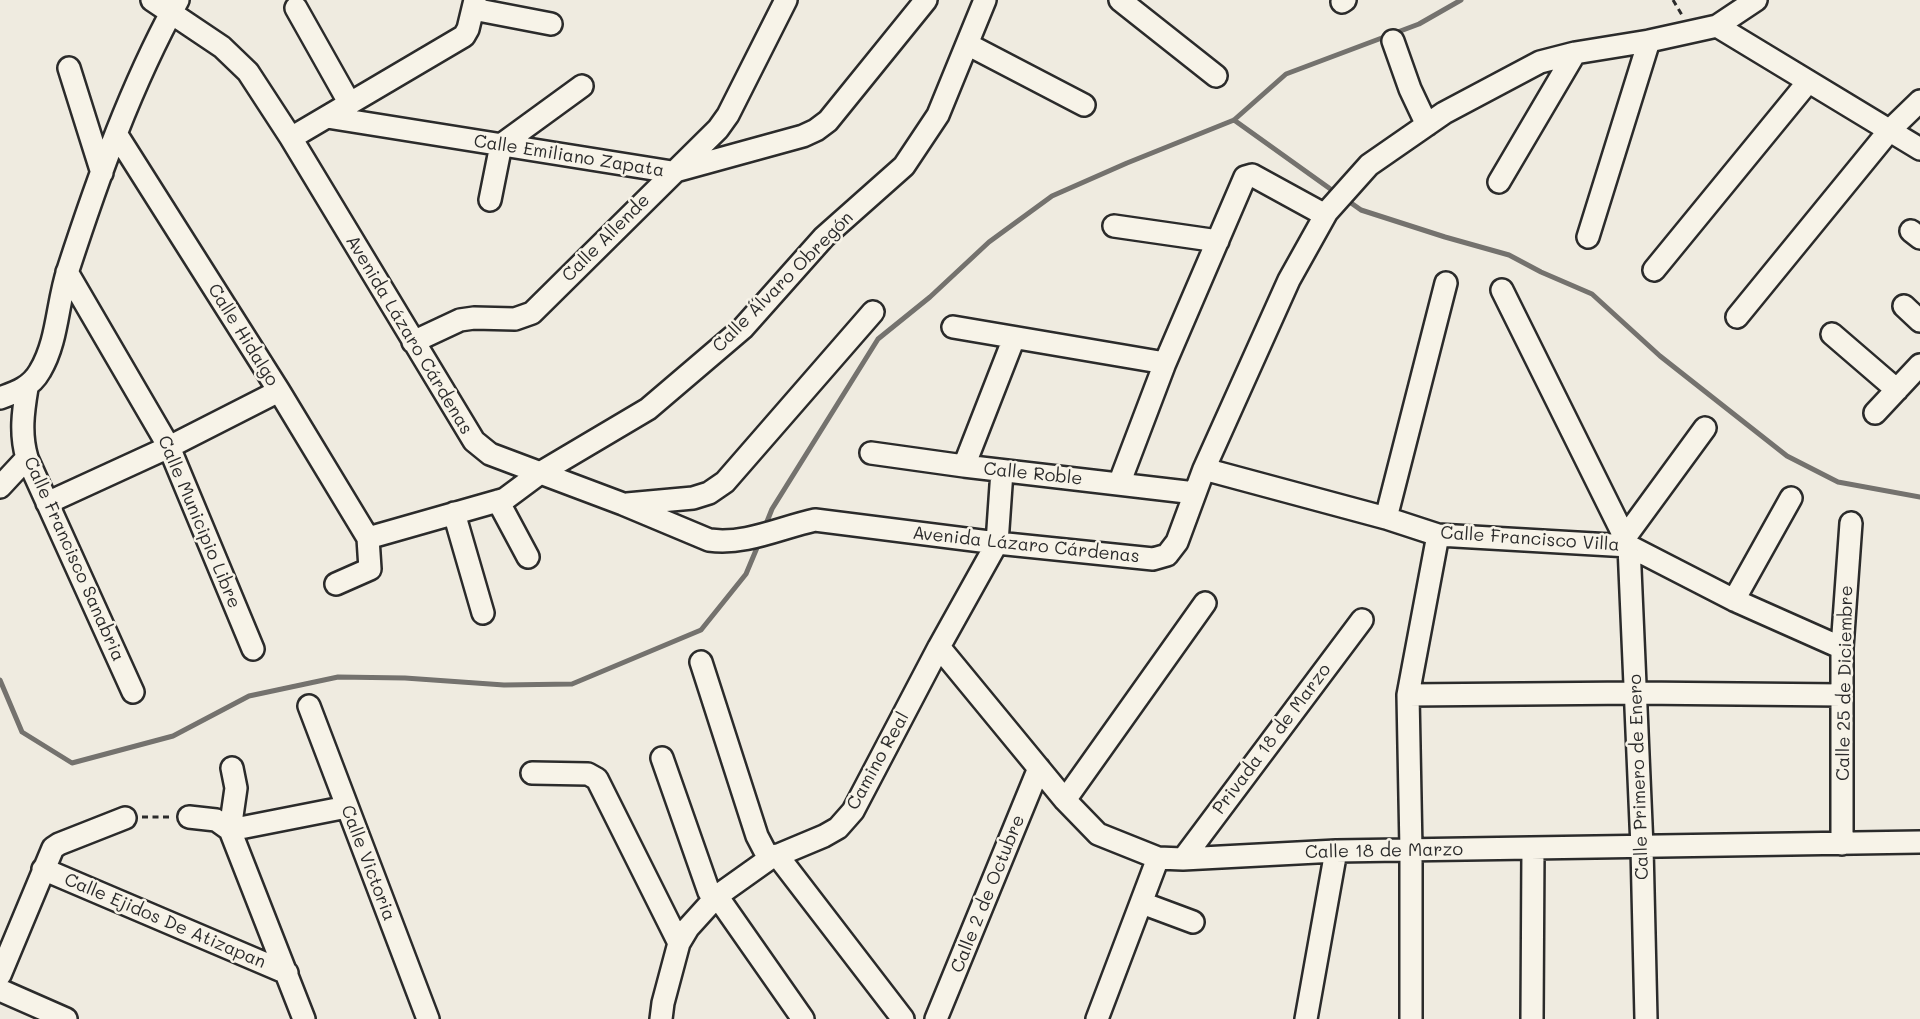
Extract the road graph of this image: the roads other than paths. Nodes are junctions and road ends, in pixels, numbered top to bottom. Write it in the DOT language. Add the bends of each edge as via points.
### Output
graph roads {
  1 [pos="152,0"];
  2 [pos="786,0"];
  3 [pos="926,0"];
  4 [pos="985,0"];
  5 [pos="1120,0"];
  6 [pos="1756,0"];
  7 [pos="474,4"];
  8 [pos="174,7"];
  9 [pos="296,8"];
  10 [pos="551,24"];
  11 [pos="1717,26"];
  12 [pos="1393,40"];
  13 [pos="1649,41"];
  14 [pos="967,44"];
  15 [pos="1575,53"];
  16 [pos="69,68"];
  17 [pos="1216,76"];
  18 [pos="1808,82"];
  19 [pos="582,86"];
  20 [pos="1920,101"];
  21 [pos="350,104"];
  22 [pos="1084,105"];
  23 [pos="327,117"];
  24 [pos="1427,124"];
  25 [pos="1890,131"];
  26 [pos="117,135"];
  27 [pos="291,138"];
  28 [pos="501,144"];
  29 [pos="1920,149"];
  30 [pos="102,172"];
  31 [pos="672,172"];
  32 [pos="1499,182"];
  33 [pos="489,200"];
  34 [pos="1326,214"];
  35 [pos="1113,226"];
  36 [pos="1588,237"];
  37 [pos="1218,241"];
  38 [pos="1654,270"];
  39 [pos="67,273"];
  40 [pos="1446,283"];
  41 [pos="1502,290"];
  42 [pos="1904,306"];
  43 [pos="873,312"];
  44 [pos="1737,317"];
  45 [pos="1920,321"];
  46 [pos="953,327"];
  47 [pos="1832,334"];
  48 [pos="1014,338"];
  49 [pos="412,342"];
  50 [pos="1165,363"];
  51 [pos="1920,365"];
  52 [pos="27,388"];
  53 [pos="2,390"];
  54 [pos="1897,390"];
  55 [pos="279,391"];
  56 [pos="1875,413"];
  57 [pos="1705,428"];
  58 [pos="169,447"];
  59 [pos="871,453"];
  60 [pos="27,458"];
  61 [pos="964,466"];
  62 [pos="1204,469"];
  63 [pos="1002,471"];
  64 [pos="540,473"];
  65 [pos="1119,484"];
  66 [pos="0,487"];
  67 [pos="1195,493"];
  68 [pos="1791,498"];
  69 [pos="498,501"];
  70 [pos="47,503"];
  71 [pos="623,504"];
  72 [pos="454,513"];
  73 [pos="1386,518"];
  74 [pos="1851,523"];
  75 [pos="1438,535"];
  76 [pos="368,538"];
  77 [pos="1628,541"];
  78 [pos="997,543"];
  79 [pos="528,557"];
  80 [pos="336,584"];
  81 [pos="1734,600"];
  82 [pos="1205,603"];
  83 [pos="483,613"];
  84 [pos="1362,620"];
  85 [pos="939,647"];
  86 [pos="1842,648"];
  87 [pos="253,650"];
  88 [pos="702,662"];
  89 [pos="133,692"];
  90 [pos="1636,693"];
  91 [pos="1408,695"];
  92 [pos="1842,695"];
  93 [pos="309,706"];
  94 [pos="662,758"];
  95 [pos="232,768"];
  96 [pos="1039,768"];
  97 [pos="532,773"];
  98 [pos="1065,800"];
  99 [pos="347,807"];
  100 [pos="189,817"];
  101 [pos="125,818"];
  102 [pos="230,830"];
  103 [pos="1920,843"];
  104 [pos="1842,844"];
  105 [pos="1642,847"];
  106 [pos="1533,848"];
  107 [pos="1411,850"];
  108 [pos="1336,851"];
  109 [pos="773,857"];
  110 [pos="1158,858"];
  111 [pos="1183,859"];
  112 [pos="43,869"];
  113 [pos="717,896"];
  114 [pos="1142,903"];
  115 [pos="1193,922"];
  116 [pos="679,943"];
  117 [pos="2,962"];
  118 [pos="287,973"];
  119 [pos="0,990"];
  120 [pos="666,1014"];
  121 [pos="66,1019"];
  122 [pos="304,1019"];
  123 [pos="428,1019"];
  124 [pos="803,1019"];
  125 [pos="903,1019"];
  126 [pos="936,1019"];
  127 [pos="1097,1019"];
  128 [pos="1306,1019"];
  129 [pos="1411,1019"];
  130 [pos="1532,1019"];
  131 [pos="1646,1019"];
  1 -- 8 [label="street, Avenida Lázaro Cárdenas"];
  2 -- 31 [label="street, Calle Allende" via="728,115"];
  3 -- 31 [label="street, Calle Emiliano Zapata" via="828,121 816,130"];
  4 -- 14 [label="street, Calle Álvaro Obregón"];
  5 -- 17 [label="street"];
  6 -- 11 [label="street"];
  7 -- 10 [label="street"];
  7 -- 21 [label="street" via="464,36"];
  8 -- 26 [label="street" via="127,105"];
  8 -- 27 [label="street, Avenida Lázaro Cárdenas" via="248,72"];
  9 -- 21 [label="street"];
  11 -- 13 [label="street, Avenida Lázaro Cárdenas"];
  11 -- 18 [label="street"];
  12 -- 24 [label="street"];
  13 -- 15 [label="street, Avenida Lázaro Cárdenas"];
  13 -- 36 [label="street"];
  14 -- 22 [label="street"];
  14 -- 64 [label="street, Calle Álvaro Obregón" via="938,115 904,166 824,237 742,328 648,409"];
  15 -- 24 [label="street, Avenida Lázaro Cárdenas" via="1540,62"];
  15 -- 32 [label="street"];
  16 -- 30 [label="street"];
  18 -- 25 [label="street"];
  18 -- 38 [label="street"];
  19 -- 28 [label="street"];
  20 -- 25 [label="street"];
  21 -- 23 [label="street"];
  23 -- 27 [label="street"];
  23 -- 28 [label="street, Calle Emiliano Zapata"];
  24 -- 34 [label="street, Avenida Lázaro Cárdenas" via="1368,165"];
  25 -- 29 [label="street"];
  25 -- 44 [label="street"];
  26 -- 30 [label="street"];
  26 -- 55 [label="street, Calle Hidalgo"];
  27 -- 49 [label="street, Avenida Lázaro Cárdenas"];
  28 -- 31 [label="street, Calle Emiliano Zapata"];
  28 -- 33 [label="street"];
  30 -- 39 [label="street"];
  31 -- 49 [label="street, Calle Allende" via="532,313 515,319 460,320"];
  34 -- 37 [label="street" via="1248,175"];
  34 -- 62 [label="street, Avenida Lázaro Cárdenas" via="1289,280"];
  35 -- 37 [label="street"];
  37 -- 50 [label="street"];
  39 -- 52 [label="street" via="50,349"];
  39 -- 58 [label="street, Calle Municipio Libre"];
  40 -- 73 [label="street"];
  41 -- 77 [label="street, Calle Primero de Enero"];
  42 -- 45 [label="street"];
  43 -- 71 [label="street" via="725,482 693,498"];
  46 -- 48 [label="street"];
  47 -- 54 [label="street"];
  48 -- 50 [label="street"];
  48 -- 61 [label="street"];
  49 -- 64 [label="street, Avenida Lázaro Cárdenas" via="474,441 490,454"];
  50 -- 65 [label="street"];
  51 -- 54 [label="street"];
  52 -- 53 [label="street"];
  52 -- 60 [label="street, Calle Francisco Sanabria" via="22,426"];
  54 -- 56 [label="street"];
  55 -- 58 [label="street"];
  55 -- 76 [label="street, Calle Hidalgo"];
  57 -- 77 [label="street"];
  58 -- 70 [label="street"];
  58 -- 87 [label="street, Calle Municipio Libre"];
  59 -- 61 [label="street, Calle Roble"];
  60 -- 66 [label="street"];
  60 -- 70 [label="street, Calle Francisco Sanabria"];
  61 -- 63 [label="street, Calle Roble"];
  62 -- 67 [label="street, Avenida Lázaro Cárdenas"];
  62 -- 73 [label="street, Calle Francisco Villa"];
  63 -- 65 [label="street, Calle Roble"];
  63 -- 78 [label="street, Camino Real"];
  64 -- 69 [label="street, Calle Álvaro Obregón"];
  64 -- 71 [label="street, Avenida Lázaro Cárdenas"];
  65 -- 67 [label="street, Calle Roble"];
  67 -- 78 [label="street, Avenida Lázaro Cárdenas" via="1177,543 1167,555 1153,559"];
  68 -- 81 [label="street"];
  69 -- 72 [label="street, Calle Álvaro Obregón"];
  69 -- 79 [label="street"];
  70 -- 89 [label="street, Calle Francisco Sanabria"];
  71 -- 78 [label="street, Avenida Lázaro Cárdenas" via="709,540 749,540 815,520"];
  72 -- 76 [label="street, Calle Álvaro Obregón"];
  72 -- 83 [label="street"];
  73 -- 75 [label="street, Calle Francisco Villa"];
  74 -- 86 [label="street, Calle 25 de Diciembre"];
  75 -- 77 [label="street, Calle Francisco Villa"];
  75 -- 91 [label="street"];
  76 -- 80 [label="street" via="370,569"];
  77 -- 81 [label="street, Calle Francisco Villa"];
  77 -- 90 [label="street, Calle Primero de Enero"];
  78 -- 85 [label="street, Camino Real"];
  81 -- 86 [label="street, Calle Francisco Villa"];
  82 -- 98 [label="street"];
  84 -- 111 [label="street, Privada 18 de Marzo"];
  85 -- 96 [label="street, Calle 18 de Marzo"];
  85 -- 109 [label="street, Camino Real" via="853,811 838,828"];
  86 -- 92 [label="street, Calle 25 de Diciembre"];
  88 -- 109 [label="street" via="757,836"];
  90 -- 91 [label="street"];
  90 -- 92 [label="street"];
  90 -- 105 [label="street, Calle Primero de Enero"];
  91 -- 107 [label="street"];
  92 -- 104 [label="street, Calle 25 de Diciembre"];
  93 -- 99 [label="street, Calle Victoria"];
  94 -- 113 [label="street" via="709,892"];
  95 -- 102 [label="street" via="236,788"];
  96 -- 98 [label="street, Calle 18 de Marzo"];
  96 -- 126 [label="street, Calle 2 de Octubre"];
  97 -- 116 [label="street" via="588,774 597,779"];
  98 -- 110 [label="street, Calle 18 de Marzo" via="1098,834"];
  99 -- 102 [label="street"];
  99 -- 123 [label="street, Calle Victoria"];
  100 -- 102 [label="street" via="216,820"];
  101 -- 112 [label="street" via="59,844"];
  102 -- 118 [label="street"];
  103 -- 104 [label="street, Calle 18 de Marzo"];
  104 -- 105 [label="street, Calle 18 de Marzo"];
  105 -- 106 [label="street, Calle 18 de Marzo"];
  105 -- 131 [label="street, Calle Primero de Enero"];
  106 -- 107 [label="street, Calle 18 de Marzo"];
  106 -- 130 [label="street"];
  107 -- 108 [label="street, Calle 18 de Marzo"];
  107 -- 129 [label="street"];
  108 -- 111 [label="street, Calle 18 de Marzo"];
  108 -- 128 [label="street"];
  109 -- 113 [label="street, Camino Real"];
  109 -- 125 [label="street"];
  110 -- 111 [label="street, Calle 18 de Marzo"];
  110 -- 114 [label="street"];
  112 -- 117 [label="street"];
  112 -- 118 [label="street, Calle Ejidos De Atizapan"];
  113 -- 116 [label="street, Camino Real"];
  113 -- 124 [label="street"];
  114 -- 115 [label="street"];
  114 -- 127 [label="street"];
  116 -- 120 [label="street, Camino Real"];
  118 -- 122 [label="street"];
  119 -- 121 [label="street"];
}
